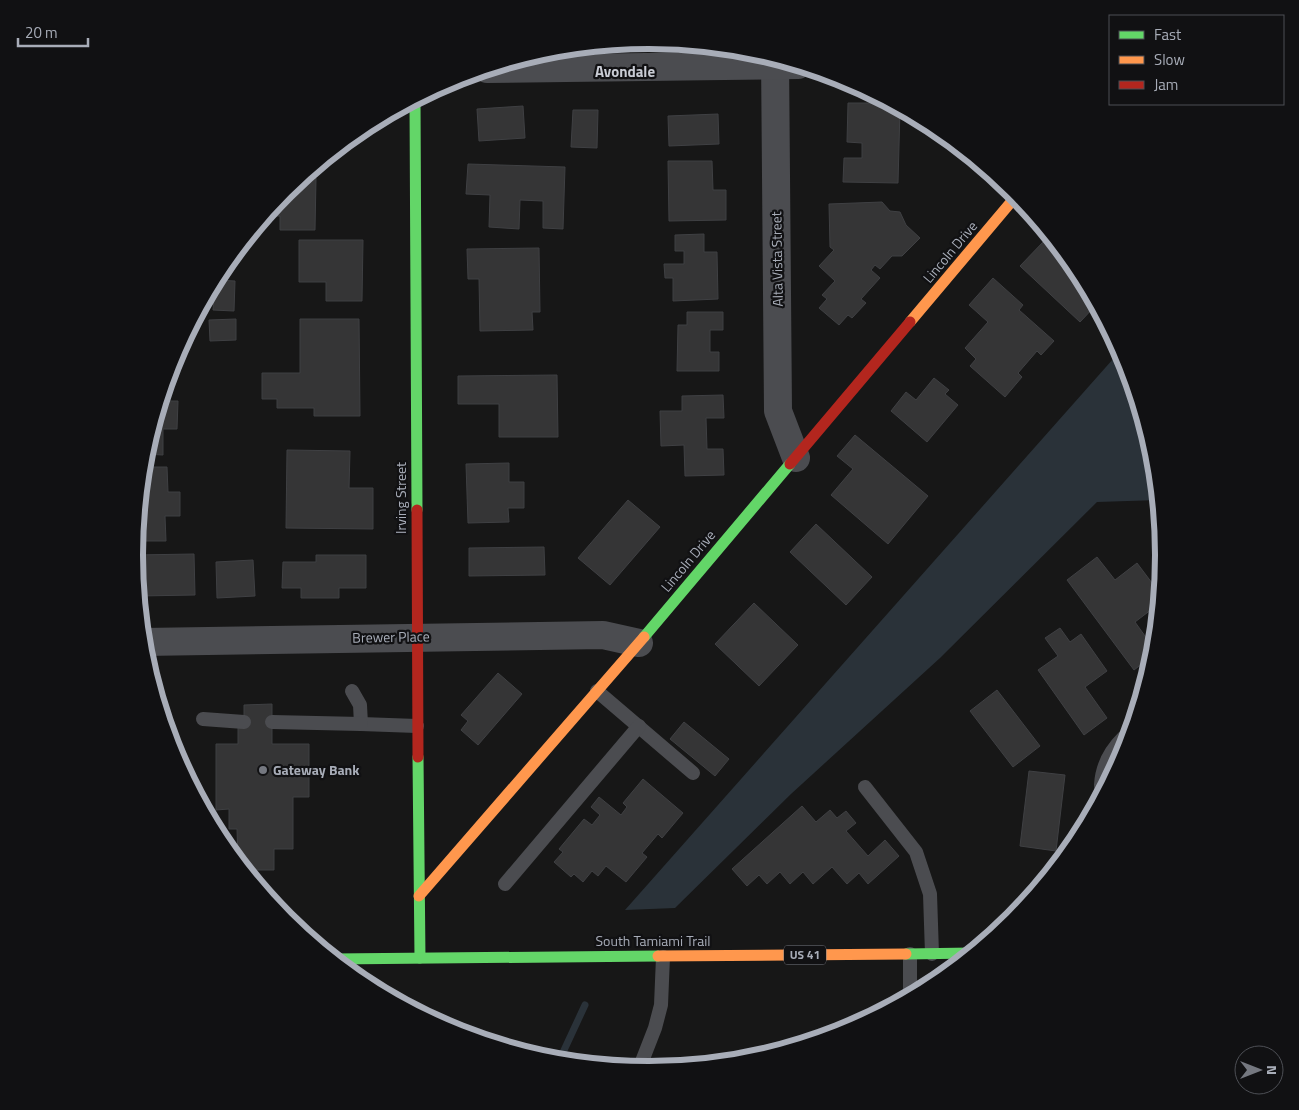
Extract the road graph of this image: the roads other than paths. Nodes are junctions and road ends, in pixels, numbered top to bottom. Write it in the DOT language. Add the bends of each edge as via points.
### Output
graph roads {
  1 [pos="766,62"];
  2 [pos="783,67"];
  3 [pos="510,68"];
  4 [pos="415,107"];
  5 [pos="1011,202"];
  6 [pos="796,458"];
  7 [pos="416,637"];
  8 [pos="151,642"];
  9 [pos="639,643"];
  10 [pos="352,691"];
  11 [pos="597,691"];
  12 [pos="203,719"];
  13 [pos="244,722"];
  14 [pos="272,722"];
  15 [pos="361,724"];
  16 [pos="417,726"];
  17 [pos="639,726"];
  18 [pos="692,773"];
  19 [pos="865,787"];
  20 [pos="505,884"];
  21 [pos="419,896"];
  22 [pos="910,954"];
  23 [pos="932,954"];
  24 [pos="962,954"];
  25 [pos="663,957"];
  26 [pos="420,958"];
  27 [pos="349,963"];
  28 [pos="910,989"];
  29 [pos="642,1061"];
  1 -- 3 [label="street"];
  2 -- 6 [label="street, Alta Vista Street" via="778,411"];
  4 -- 7 [label="street, Irving Street"];
  5 -- 6 [label="street, Lincoln Drive"];
  6 -- 9 [label="street, Lincoln Drive"];
  7 -- 8 [label="street, Brewer Place"];
  7 -- 9 [label="street, Brewer Place" via="603,635"];
  7 -- 16 [label="street, Irving Street"];
  9 -- 11 [label="street, Lincoln Drive"];
  10 -- 15 [label="lane" via="360,705"];
  11 -- 17 [label="lane"];
  11 -- 21 [label="street, Lincoln Drive"];
  12 -- 13 [label="lane"];
  14 -- 15 [label="lane"];
  15 -- 16 [label="lane"];
  16 -- 21 [label="street, Irving Street"];
  17 -- 18 [label="lane"];
  17 -- 20 [label="lane"];
  19 -- 23 [label="lane" via="916,852 930,894"];
  21 -- 26 [label="street"];
  22 -- 23 [label="street, South Tamiami Trail / US 41"];
  22 -- 25 [label="street, South Tamiami Trail / US 41"];
  22 -- 28 [label="lane"];
  23 -- 24 [label="street, South Tamiami Trail / US 41"];
  25 -- 26 [label="street, South Tamiami Trail / US 41"];
  25 -- 29 [label="lane" via="661,1005"];
  26 -- 27 [label="street, South Tamiami Trail / US 41"];
}
